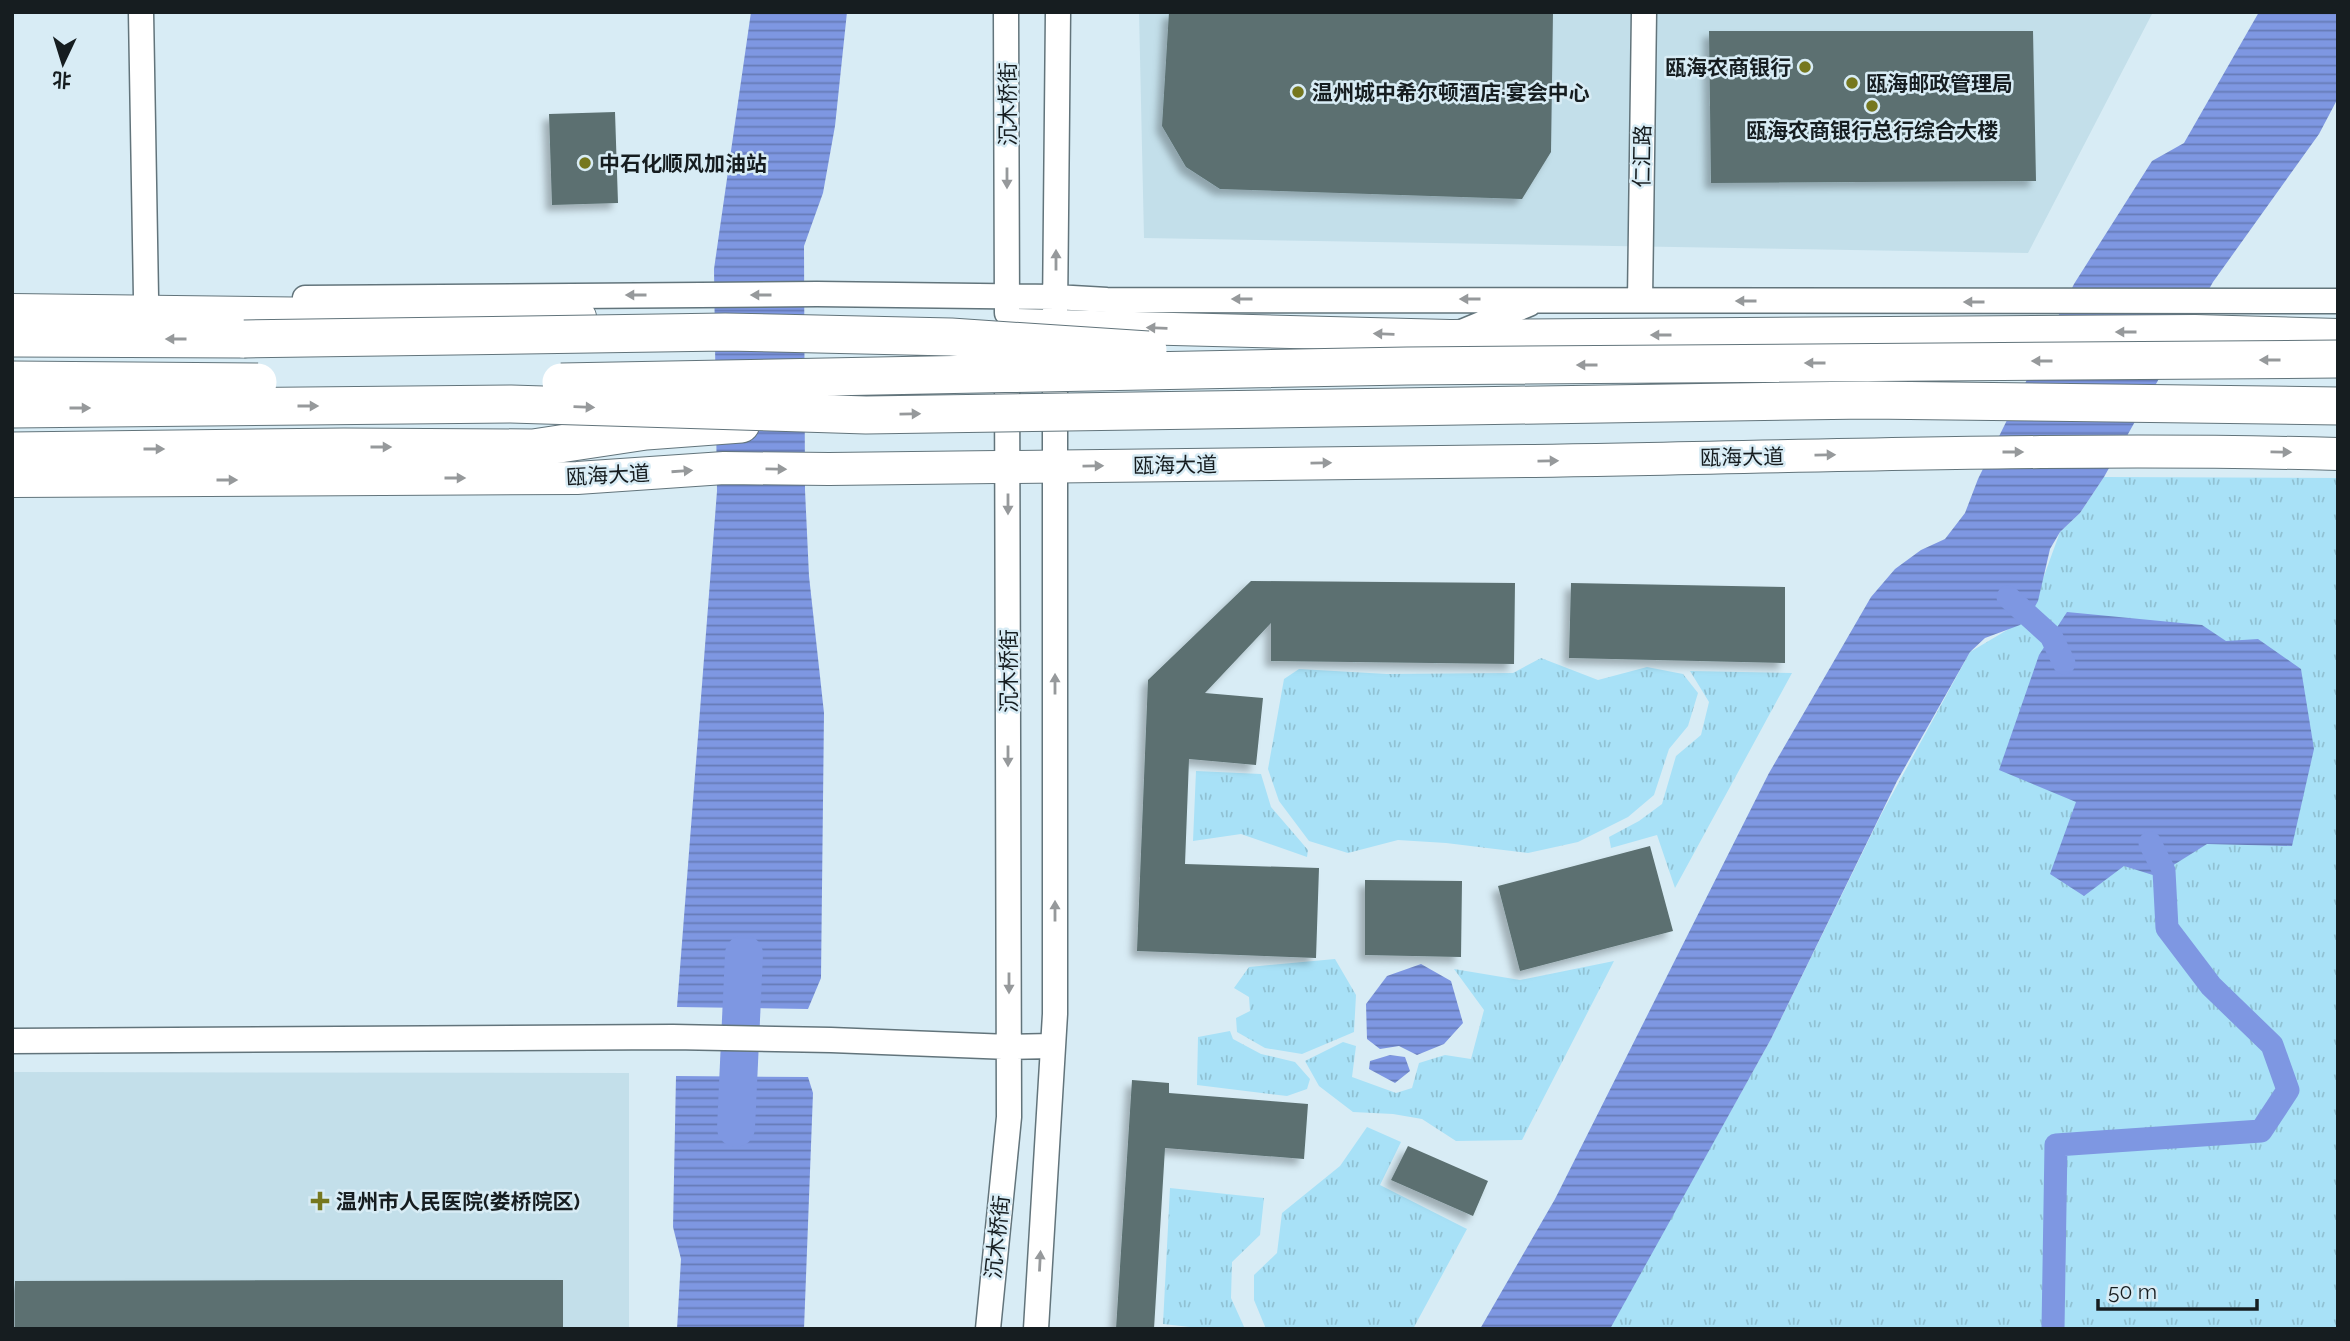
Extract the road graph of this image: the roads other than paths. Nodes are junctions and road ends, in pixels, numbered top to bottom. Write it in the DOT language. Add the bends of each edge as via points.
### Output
graph roads {
  1 [pos="141,12"];
  2 [pos="1006,12"];
  3 [pos="1058,12"];
  4 [pos="1644,12"];
  5 [pos="12,296"];
  6 [pos="146,297"];
  7 [pos="1539,300"];
  8 [pos="1640,300"];
  9 [pos="2338,301"];
  10 [pos="824,307"];
  11 [pos="12,310"];
  12 [pos="1007,310"];
  13 [pos="1055,311"];
  14 [pos="2194,317"];
  15 [pos="2338,335"];
  16 [pos="1450,336"];
  17 [pos="12,338"];
  18 [pos="2338,359"];
  19 [pos="1407,366"];
  20 [pos="12,380"];
  21 [pos="2338,406"];
  22 [pos="12,409"];
  23 [pos="866,415"];
  24 [pos="12,451"];
  25 [pos="2338,454"];
  26 [pos="1055,466"];
  27 [pos="1007,467"];
  28 [pos="12,481"];
  29 [pos="12,1041"];
  30 [pos="1052,1046"];
  31 [pos="1009,1047"];
  32 [pos="988,1329"];
  33 [pos="1036,1329"];
  1 -- 6 [label="street"];
  2 -- 12 [label="street, 沉木桥街, one-way"];
  13 -- 3 [label="street, 沉木桥街, one-way"];
  4 -- 8 [label="street, 仁汇路"];
  5 -- 6 [label="street"];
  10 -- 6 [label="street, one-way" via="704,295"];
  7 -- 8 [label="street"];
  7 -- 13 [label="street, one-way" via="1107,300"];
  7 -- 16 [label="street"];
  14 -- 8 [label="street, one-way" via="2067,302"];
  9 -- 14 [label="street"];
  10 -- 11 [label="main road" via="732,319"];
  10 -- 12 [label="main road"];
  12 -- 13 [label="main road"];
  12 -- 27 [label="street, 沉木桥街"];
  16 -- 13 [label="main road, one-way"];
  13 -- 26 [label="street, 沉木桥街"];
  14 -- 15 [label="main road"];
  14 -- 16 [label="main road, one-way" via="2047,332"];
  19 -- 17 [label="highway, one-way, bridge" via="951,337 725,332"];
  18 -- 19 [label="highway, one-way, bridge"];
  19 -- 20 [label="highway, bridge" via="494,384"];
  23 -- 21 [label="highway, one-way, bridge" via="1868,400"];
  22 -- 23 [label="highway, one-way, bridge" via="511,404"];
  24 -- 23 [label="highway, one-way, bridge" via="533,448 646,431"];
  26 -- 25 [label="main road, 瓯海大道, one-way" via="1944,453"];
  26 -- 27 [label="main road, 瓯海大道"];
  30 -- 26 [label="street, 沉木桥街, one-way"];
  28 -- 27 [label="main road, 瓯海大道, one-way" via="577,478 724,468"];
  27 -- 31 [label="street, 沉木桥街, one-way"];
  29 -- 31 [label="street" via="673,1037"];
  30 -- 31 [label="street"];
  33 -- 30 [label="street, 沉木桥街, one-way"];
  31 -- 32 [label="street, 沉木桥街" via="1009,1117"];
}
